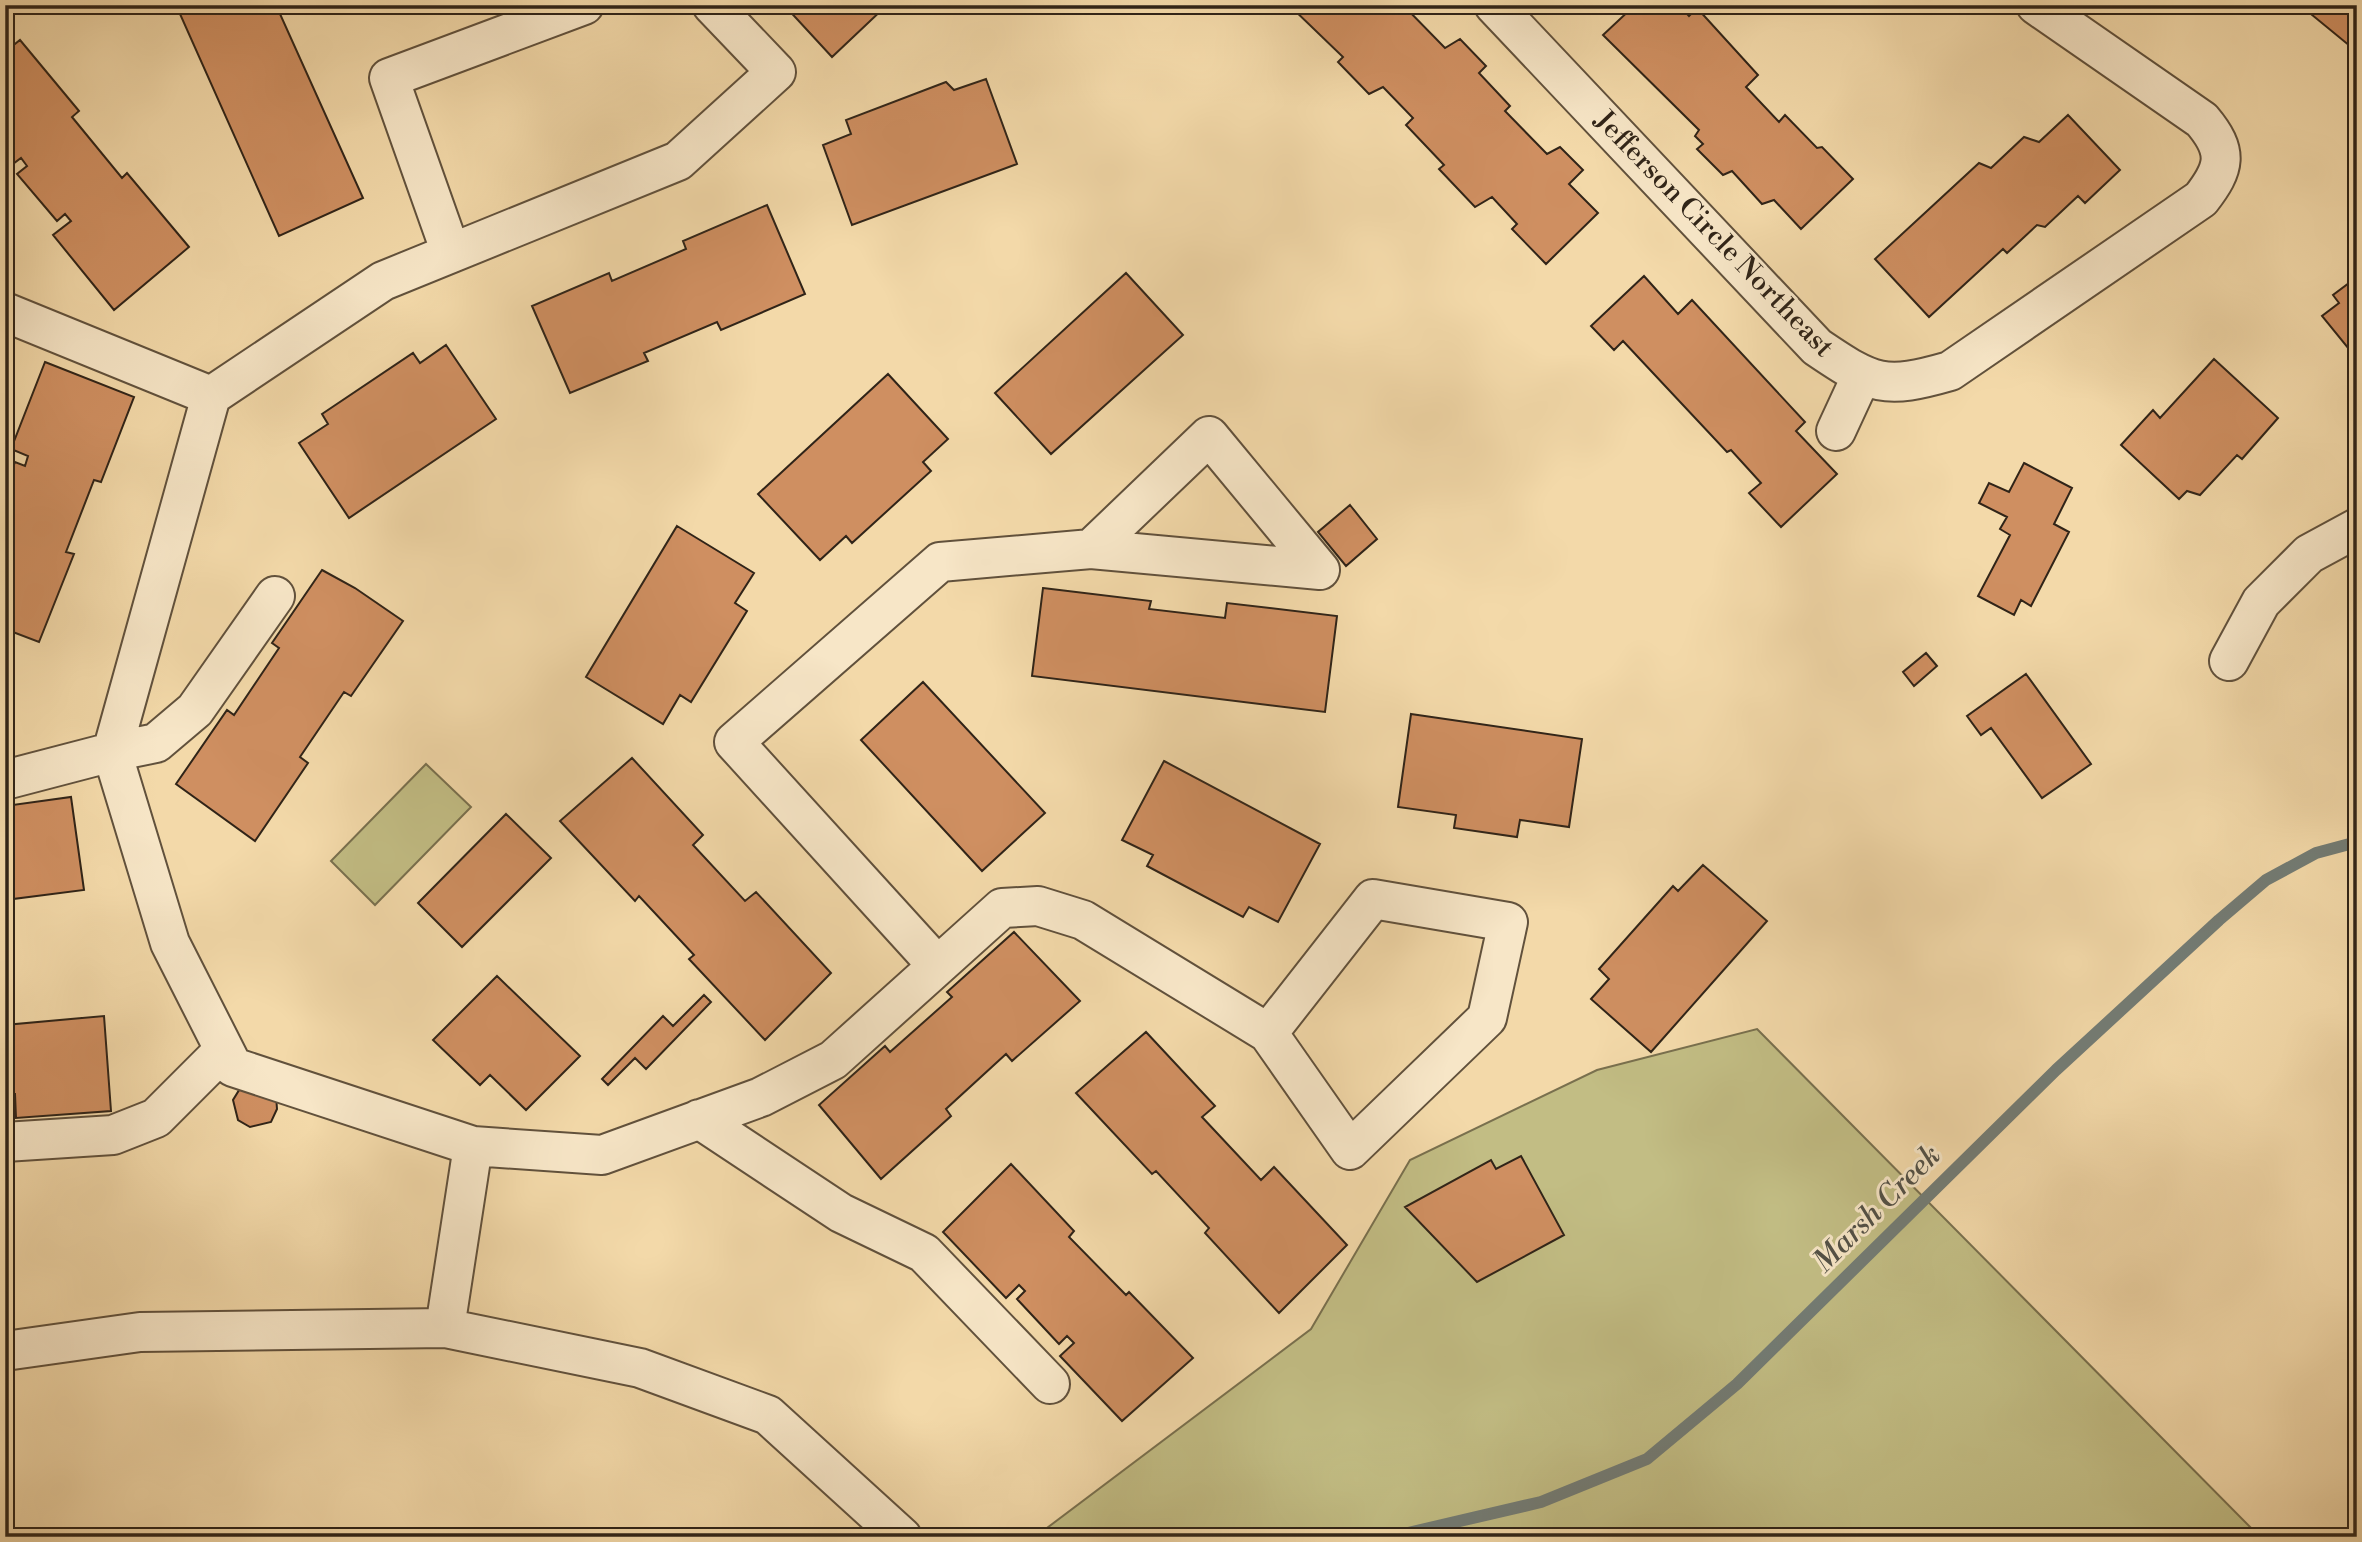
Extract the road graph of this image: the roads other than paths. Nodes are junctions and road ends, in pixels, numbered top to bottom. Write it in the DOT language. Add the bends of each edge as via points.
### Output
graph roads {
  1 [pos="584,5"];
  2 [pos="712,5"];
  3 [pos="1494,5"];
  4 [pos="2036,5"];
  5 [pos="451,253"];
  6 [pos="5,312"];
  7 [pos="1861,377"];
  8 [pos="211,396"];
  9 [pos="1836,431"];
  10 [pos="2357,528"];
  11 [pos="1091,549"];
  12 [pos="275,596"];
  13 [pos="2230,661"];
  14 [pos="112,752"];
  15 [pos="5,780"];
  16 [pos="936,964"];
  17 [pos="1268,1033"];
  18 [pos="224,1050"];
  19 [pos="699,1119"];
  20 [pos="5,1142"];
  21 [pos="473,1146"];
  22 [pos="445,1328"];
  23 [pos="5,1351"];
  24 [pos="1050,1384"];
  25 [pos="902,1537"];
  1 -- 5 [label="street" via="389,78"];
  2 -- 5 [label="street" via="776,72 678,160"];
  3 -- 7 [label="street, Jefferson Circle Northeast" via="1817,347"];
  4 -- 7 [label="street, Jefferson Circle Northeast" via="2202,120 2215,135 2221,153 2218,177 2201,199 1950,371 1906,384"];
  5 -- 8 [label="street" via="383,281"];
  6 -- 8 [label="street"];
  7 -- 9 [label="street"];
  8 -- 14 [label="street"];
  10 -- 13 [label="street" via="2309,554 2261,602"];
  11 -- 11 [label="street" via="1209,436 1320,570 1185,558"];
  11 -- 16 [label="street" via="940,562 734,742"];
  12 -- 14 [label="street" via="195,710 156,743"];
  14 -- 15 [label="street"];
  14 -- 18 [label="street" via="170,943"];
  16 -- 17 [label="street" via="1002,908 1038,906 1083,920"];
  16 -- 19 [label="street" via="832,1060 761,1097"];
  17 -- 17 [label="street" via="1373,900 1508,922 1487,1018 1350,1150"];
  18 -- 20 [label="street" via="156,1118 113,1135"];
  18 -- 21 [label="street" via="233,1067"];
  19 -- 21 [label="street" via="602,1155"];
  19 -- 24 [label="street" via="841,1213 924,1253"];
  21 -- 22 [label="street"];
  22 -- 23 [label="street" via="140,1332"];
  22 -- 25 [label="street" via="640,1368 768,1415"];
}
